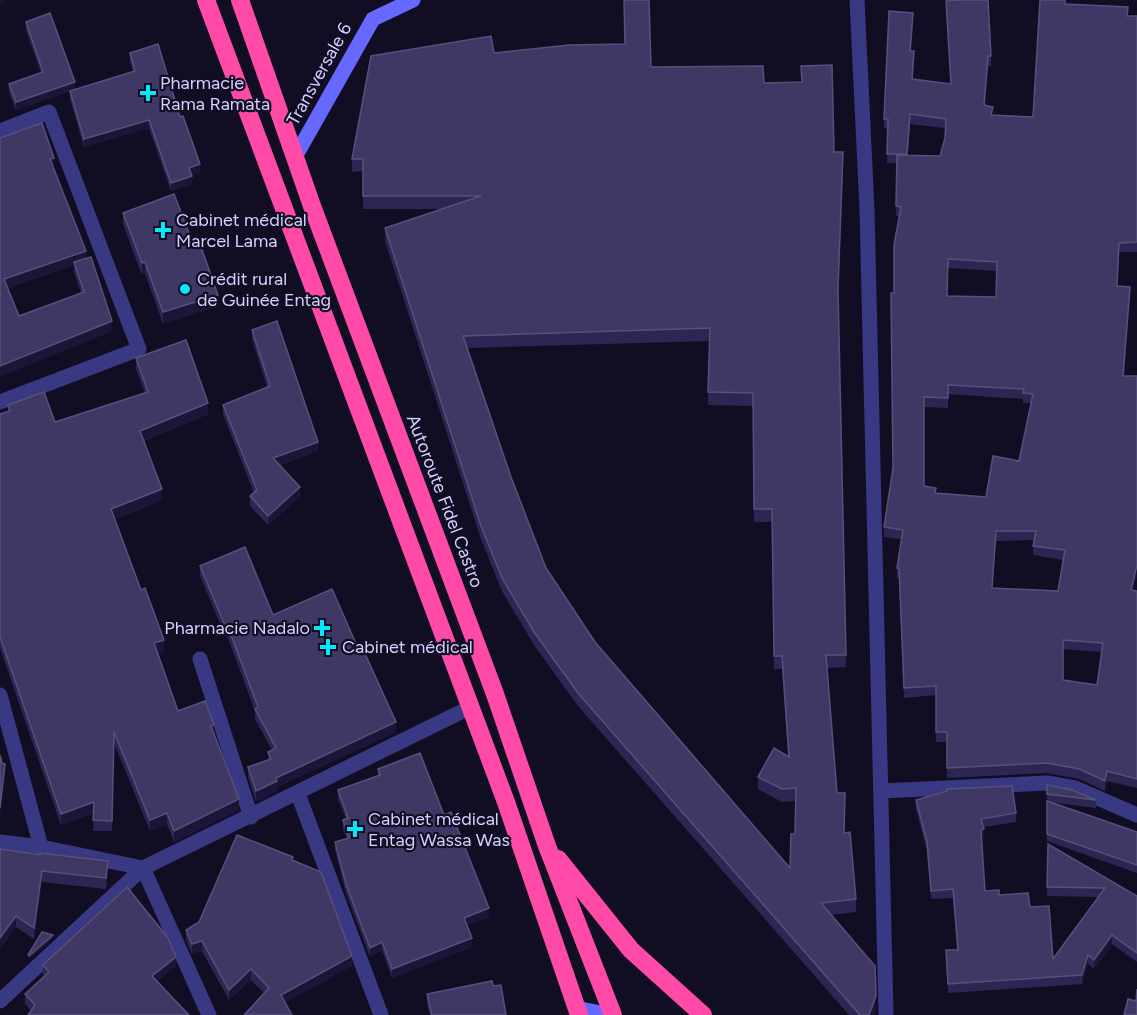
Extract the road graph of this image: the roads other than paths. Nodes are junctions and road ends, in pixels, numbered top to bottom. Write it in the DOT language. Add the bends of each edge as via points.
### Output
graph roads {
  1 [pos="206,0"];
  2 [pos="240,0"];
  3 [pos="413,0"];
  4 [pos="857,0"];
  5 [pos="0,130"];
  6 [pos="295,157"];
  7 [pos="0,402"];
  8 [pos="200,659"];
  9 [pos="0,695"];
  10 [pos="469,708"];
  11 [pos="881,791"];
  12 [pos="298,794"];
  13 [pos="1137,815"];
  14 [pos="251,816"];
  15 [pos="0,842"];
  16 [pos="547,846"];
  17 [pos="41,847"];
  18 [pos="143,868"];
  19 [pos="0,1001"];
  20 [pos="578,1012"];
  21 [pos="209,1015"];
  22 [pos="381,1015"];
  23 [pos="612,1015"];
  24 [pos="703,1015"];
  25 [pos="886,1015"];
  1 -- 10 [label="highway"];
  2 -- 6 [label="highway, Autoroute Fidel Castro"];
  3 -- 6 [label="main road, Transversale 6" via="373,19"];
  4 -- 11 [label="street" via="867,210"];
  5 -- 7 [label="street" via="49,112 139,349"];
  6 -- 16 [label="highway, Autoroute Fidel Castro" via="495,694"];
  8 -- 14 [label="street"];
  9 -- 17 [label="street"];
  10 -- 12 [label="street"];
  10 -- 20 [label="highway" via="506,802"];
  11 -- 13 [label="street" via="1047,783 1075,788"];
  11 -- 25 [label="street"];
  12 -- 14 [label="street"];
  12 -- 22 [label="street"];
  14 -- 18 [label="street"];
  15 -- 17 [label="street"];
  16 -- 23 [label="highway, Autoroute Fidel Castro"];
  16 -- 24 [label="highway" via="631,950"];
  17 -- 18 [label="street"];
  18 -- 19 [label="street"];
  18 -- 21 [label="street"];
  20 -- 23 [label="main road"];
}
